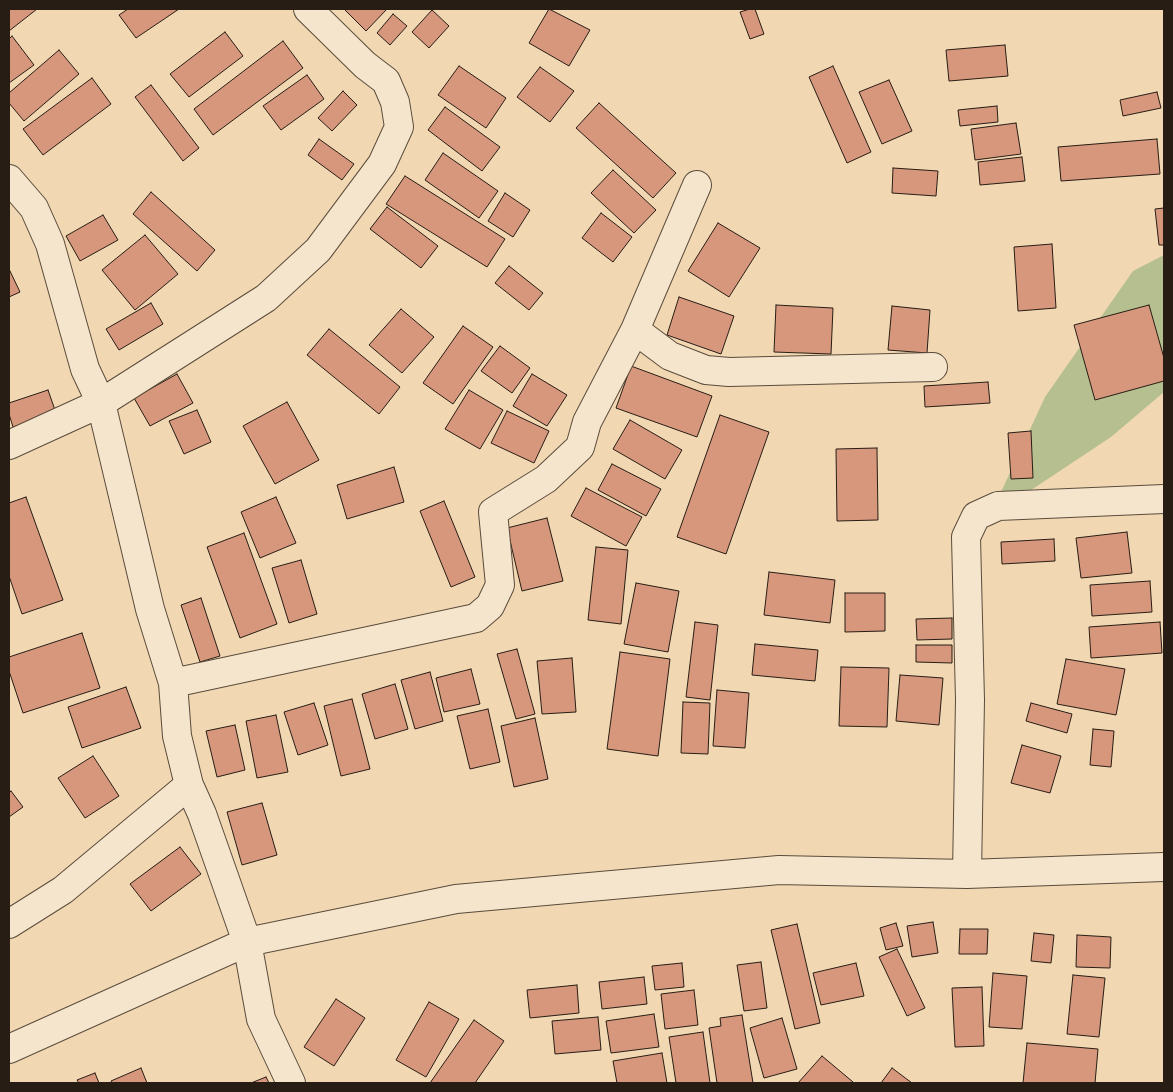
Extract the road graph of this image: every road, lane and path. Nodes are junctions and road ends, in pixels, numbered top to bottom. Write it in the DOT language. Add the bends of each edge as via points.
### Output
graph roads {
  1 [pos="308,9"];
  2 [pos="9,179"];
  3 [pos="697,185"];
  4 [pos="635,330"];
  5 [pos="933,367"];
  6 [pos="101,403"];
  7 [pos="9,446"];
  8 [pos="1164,499"];
  9 [pos="173,683"];
  10 [pos="189,785"];
  11 [pos="1164,867"];
  12 [pos="967,874"];
  13 [pos="9,924"];
  14 [pos="247,942"];
  15 [pos="9,1049"];
  16 [pos="291,1083"];
  1 -- 6 [label="street" via="386,81 395,102 399,126 382,164 318,250 266,298"];
  2 -- 6 [label="street" via="34,208 50,244 85,368"];
  3 -- 4 [label="street"];
  4 -- 5 [label="street" via="670,356 706,370"];
  4 -- 9 [label="street" via="587,422 580,447 546,479 493,512 500,585 490,606 476,618"];
  6 -- 7 [label="street"];
  6 -- 9 [label="street" via="150,609"];
  8 -- 12 [label="street" via="998,506 976,516 966,537 970,700"];
  9 -- 10 [label="street" via="177,736"];
  10 -- 13 [label="street" via="63,890"];
  10 -- 14 [label="street"];
  11 -- 12 [label="street"];
  12 -- 14 [label="street" via="779,870 456,898"];
  14 -- 15 [label="street"];
  14 -- 16 [label="street" via="261,1019"];
}
